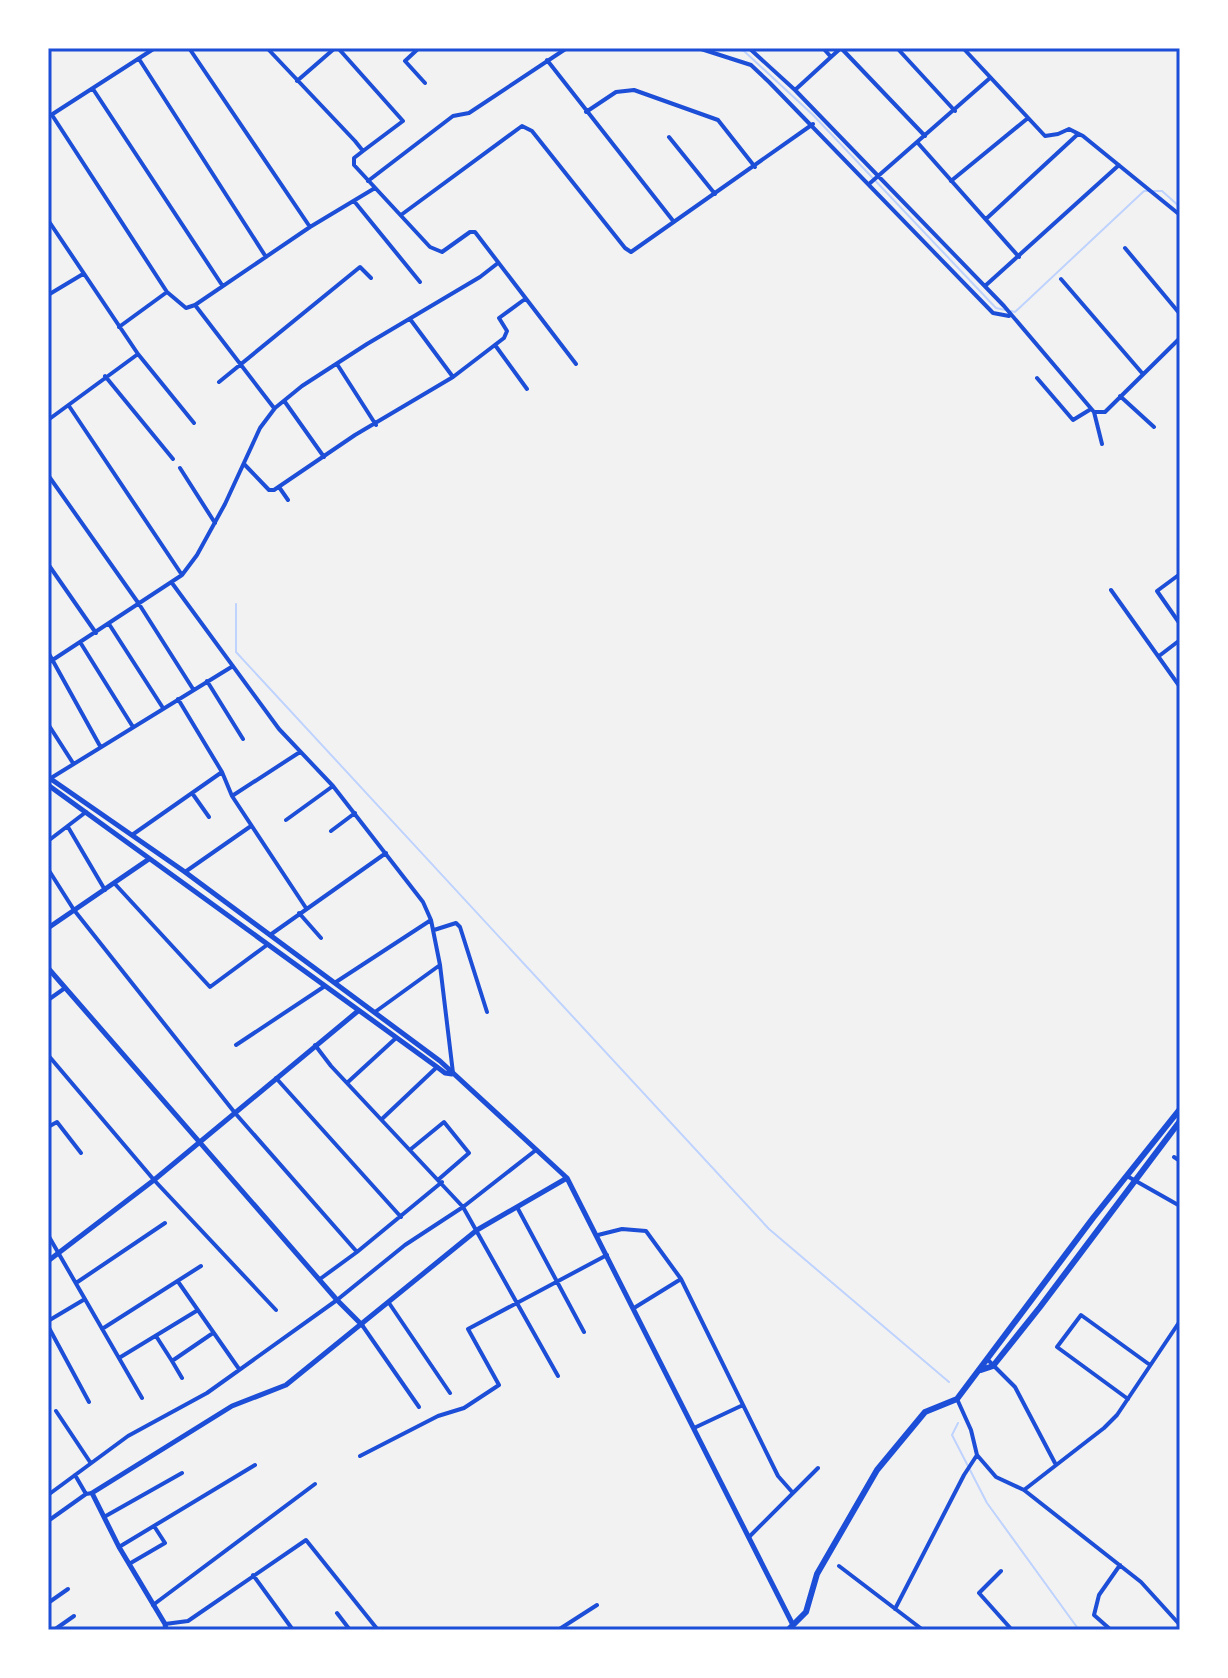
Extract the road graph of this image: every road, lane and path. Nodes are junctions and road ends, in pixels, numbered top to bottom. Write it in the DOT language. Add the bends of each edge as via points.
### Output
graph roads {
  1 [pos="155,48"];
  2 [pos="189,48"];
  3 [pos="267,48"];
  4 [pos="336,48"];
  5 [pos="419,48"];
  6 [pos="567,48"];
  7 [pos="698,48"];
  8 [pos="749,48"];
  9 [pos="823,48"];
  10 [pos="897,48"];
  11 [pos="963,48"];
  12 [pos="831,57"];
  13 [pos="139,59"];
  14 [pos="547,60"];
  15 [pos="990,78"];
  16 [pos="297,81"];
  17 [pos="425,83"];
  18 [pos="93,89"];
  19 [pos="795,90"];
  20 [pos="955,111"];
  21 [pos="586,112"];
  22 [pos="50,116"];
  23 [pos="1028,118"];
  24 [pos="813,124"];
  25 [pos="1079,134"];
  26 [pos="925,136"];
  27 [pos="669,137"];
  28 [pos="917,142"];
  29 [pos="363,151"];
  30 [pos="1119,165"];
  31 [pos="755,167"];
  32 [pos="878,176"];
  33 [pos="368,181"];
  34 [pos="951,181"];
  35 [pos="870,184"];
  36 [pos="375,188"];
  37 [pos="715,194"];
  38 [pos="354,201"];
  39 [pos="401,215"];
  40 [pos="1180,215"];
  41 [pos="986,219"];
  42 [pos="48,220"];
  43 [pos="674,223"];
  44 [pos="310,227"];
  45 [pos="54,230"];
  46 [pos="48,234"];
  47 [pos="1125,248"];
  48 [pos="266,257"];
  49 [pos="1020,257"];
  50 [pos="498,263"];
  51 [pos="83,274"];
  52 [pos="371,278"];
  53 [pos="1061,279"];
  54 [pos="420,282"];
  55 [pos="222,285"];
  56 [pos="985,286"];
  57 [pos="167,292"];
  58 [pos="48,295"];
  59 [pos="525,299"];
  60 [pos="195,305"];
  61 [pos="1009,314"];
  62 [pos="1180,314"];
  63 [pos="410,319"];
  64 [pos="119,327"];
  65 [pos="1180,338"];
  66 [pos="495,345"];
  67 [pos="138,354"];
  68 [pos="238,364"];
  69 [pos="337,364"];
  70 [pos="576,364"];
  71 [pos="1142,373"];
  72 [pos="105,376"];
  73 [pos="453,377"];
  74 [pos="1037,378"];
  75 [pos="219,382"];
  76 [pos="527,389"];
  77 [pos="1120,396"];
  78 [pos="285,402"];
  79 [pos="69,406"];
  80 [pos="275,408"];
  81 [pos="1092,410"];
  82 [pos="48,420"];
  83 [pos="194,423"];
  84 [pos="376,425"];
  85 [pos="1154,427"];
  86 [pos="1102,444"];
  87 [pos="324,457"];
  88 [pos="173,459"];
  89 [pos="243,463"];
  90 [pos="180,468"];
  91 [pos="48,475"];
  92 [pos="279,487"];
  93 [pos="288,500"];
  94 [pos="215,523"];
  95 [pos="48,564"];
  96 [pos="1180,574"];
  97 [pos="182,575"];
  98 [pos="172,583"];
  99 [pos="1111,590"];
  100 [pos="139,604"];
  101 [pos="109,624"];
  102 [pos="1180,624"];
  103 [pos="96,633"];
  104 [pos="1180,640"];
  105 [pos="80,642"];
  106 [pos="48,652"];
  107 [pos="1159,656"];
  108 [pos="50,661"];
  109 [pos="233,666"];
  110 [pos="207,681"];
  111 [pos="1180,687"];
  112 [pos="193,689"];
  113 [pos="178,699"];
  114 [pos="163,708"];
  115 [pos="48,724"];
  116 [pos="133,727"];
  117 [pos="243,739"];
  118 [pos="100,746"];
  119 [pos="300,752"];
  120 [pos="73,764"];
  121 [pos="222,772"];
  122 [pos="49,780"];
  123 [pos="333,786"];
  124 [pos="192,793"];
  125 [pos="232,796"];
  126 [pos="86,812"];
  127 [pos="355,813"];
  128 [pos="209,817"];
  129 [pos="286,820"];
  130 [pos="251,826"];
  131 [pos="68,827"];
  132 [pos="331,831"];
  133 [pos="132,835"];
  134 [pos="48,841"];
  135 [pos="386,853"];
  136 [pos="149,859"];
  137 [pos="48,869"];
  138 [pos="185,872"];
  139 [pos="115,884"];
  140 [pos="105,890"];
  141 [pos="306,908"];
  142 [pos="74,910"];
  143 [pos="299,913"];
  144 [pos="431,920"];
  145 [pos="48,928"];
  146 [pos="434,930"];
  147 [pos="270,935"];
  148 [pos="321,938"];
  149 [pos="267,945"];
  150 [pos="440,965"];
  151 [pos="48,968"];
  152 [pos="336,982"];
  153 [pos="325,986"];
  154 [pos="65,988"];
  155 [pos="48,1000"];
  156 [pos="358,1010"];
  157 [pos="375,1012"];
  158 [pos="487,1012"];
  159 [pos="396,1038"];
  160 [pos="236,1045"];
  161 [pos="315,1045"];
  162 [pos="48,1055"];
  163 [pos="437,1067"];
  164 [pos="453,1074"];
  165 [pos="276,1078"];
  166 [pos="347,1082"];
  167 [pos="1180,1109"];
  168 [pos="235,1113"];
  169 [pos="382,1119"];
  170 [pos="1180,1121"];
  171 [pos="48,1127"];
  172 [pos="198,1143"];
  173 [pos="411,1149"];
  174 [pos="536,1150"];
  175 [pos="81,1153"];
  176 [pos="1174,1157"];
  177 [pos="1180,1161"];
  178 [pos="1127,1176"];
  179 [pos="567,1178"];
  180 [pos="154,1180"];
  181 [pos="441,1181"];
  182 [pos="1135,1182"];
  183 [pos="516,1206"];
  184 [pos="1180,1206"];
  185 [pos="463,1207"];
  186 [pos="401,1217"];
  187 [pos="165,1223"];
  188 [pos="477,1230"];
  189 [pos="48,1235"];
  190 [pos="598,1235"];
  191 [pos="357,1252"];
  192 [pos="60,1255"];
  193 [pos="607,1255"];
  194 [pos="48,1261"];
  195 [pos="201,1266"];
  196 [pos="320,1279"];
  197 [pos="681,1279"];
  198 [pos="555,1281"];
  199 [pos="76,1283"];
  200 [pos="179,1283"];
  201 [pos="85,1299"];
  202 [pos="337,1300"];
  203 [pos="388,1301"];
  204 [pos="516,1302"];
  205 [pos="634,1308"];
  206 [pos="198,1310"];
  207 [pos="276,1310"];
  208 [pos="1180,1321"];
  209 [pos="48,1323"];
  210 [pos="362,1325"];
  211 [pos="102,1329"];
  212 [pos="584,1332"];
  213 [pos="213,1333"];
  214 [pos="156,1336"];
  215 [pos="119,1358"];
  216 [pos="987,1359"];
  217 [pos="172,1361"];
  218 [pos="1150,1365"];
  219 [pos="993,1366"];
  220 [pos="239,1369"];
  221 [pos="978,1372"];
  222 [pos="558,1376"];
  223 [pos="182,1378"];
  224 [pos="450,1393"];
  225 [pos="142,1398"];
  226 [pos="957,1399"];
  227 [pos="1128,1400"];
  228 [pos="89,1402"];
  229 [pos="743,1405"];
  230 [pos="419,1407"];
  231 [pos="56,1411"];
  232 [pos="694,1428"];
  233 [pos="977,1455"];
  234 [pos="360,1456"];
  235 [pos="90,1462"];
  236 [pos="255,1465"];
  237 [pos="1056,1465"];
  238 [pos="818,1468"];
  239 [pos="182,1473"];
  240 [pos="74,1475"];
  241 [pos="315,1484"];
  242 [pos="1024,1490"];
  243 [pos="793,1493"];
  244 [pos="89,1494"];
  245 [pos="48,1495"];
  246 [pos="104,1517"];
  247 [pos="48,1521"];
  248 [pos="154,1526"];
  249 [pos="749,1537"];
  250 [pos="119,1547"];
  251 [pos="129,1564"];
  252 [pos="1120,1565"];
  253 [pos="839,1566"];
  254 [pos="1001,1571"];
  255 [pos="253,1575"];
  256 [pos="68,1589"];
  257 [pos="48,1603"];
  258 [pos="153,1605"];
  259 [pos="597,1605"];
  260 [pos="895,1609"];
  261 [pos="337,1613"];
  262 [pos="74,1616"];
  263 [pos="1180,1625"];
  264 [pos="165,1627"];
  265 [pos="790,1627"];
  266 [pos="54,1630"];
  267 [pos="293,1630"];
  268 [pos="350,1630"];
  269 [pos="378,1630"];
  270 [pos="558,1630"];
  271 [pos="923,1630"];
  272 [pos="1012,1630"];
  273 [pos="1111,1630"];
  1 -- 13 [label="street"];
  2 -- 44 [label="street"];
  3 -- 16 [label="street"];
  4 -- 16 [label="street"];
  4 -- 29 [label="street" via="403,121"];
  5 -- 17 [label="street" via="405,61"];
  6 -- 14 [label="street"];
  7 -- 24 [label="street" via="751,65"];
  8 -- 19 [label="street"];
  9 -- 12 [label="street"];
  10 -- 20 [label="street"];
  11 -- 15 [label="street"];
  12 -- 19 [label="street"];
  12 -- 26 [label="street" via="841,48"];
  13 -- 18 [label="street"];
  13 -- 48 [label="street"];
  14 -- 21 [label="street"];
  14 -- 33 [label="street" via="469,113 453,116"];
  15 -- 20 [label="street"];
  15 -- 23 [label="street"];
  16 -- 29 [label="street"];
  18 -- 22 [label="street"];
  18 -- 55 [label="street"];
  19 -- 32 [label="street"];
  20 -- 26 [label="street"];
  21 -- 31 [label="street" via="616,92 634,90 718,120"];
  21 -- 43 [label="street"];
  22 -- 57 [label="street"];
  23 -- 25 [label="street" via="1045,136 1069,129"];
  23 -- 34 [label="street"];
  24 -- 31 [label="street"];
  24 -- 35 [label="street"];
  25 -- 30 [label="street"];
  25 -- 41 [label="street"];
  26 -- 28 [label="street"];
  27 -- 37 [label="street"];
  28 -- 32 [label="street"];
  28 -- 34 [label="street"];
  29 -- 33 [label="street" via="352,160"];
  30 -- 40 [label="street"];
  30 -- 49 [label="street"];
  31 -- 37 [label="street"];
  32 -- 35 [label="street"];
  32 -- 56 [label="street"];
  33 -- 36 [label="street"];
  34 -- 41 [label="street"];
  35 -- 61 [label="street" via="993,313"];
  36 -- 38 [label="street"];
  36 -- 39 [label="street"];
  37 -- 43 [label="street"];
  38 -- 44 [label="street"];
  38 -- 54 [label="street"];
  39 -- 43 [label="street" via="522,126 532,131 631,252"];
  39 -- 50 [label="street" via="439,252 475,232"];
  41 -- 49 [label="street"];
  42 -- 45 [label="street"];
  44 -- 48 [label="street"];
  45 -- 46 [label="street"];
  45 -- 51 [label="street"];
  47 -- 62 [label="street"];
  48 -- 55 [label="street"];
  49 -- 56 [label="street"];
  50 -- 59 [label="street"];
  50 -- 63 [label="street"];
  51 -- 58 [label="street"];
  51 -- 64 [label="street"];
  52 -- 68 [label="street" via="360,267"];
  53 -- 71 [label="street"];
  55 -- 60 [label="street"];
  56 -- 61 [label="street"];
  57 -- 60 [label="street" via="179,305"];
  57 -- 64 [label="street"];
  59 -- 66 [label="street" via="499,318 506,335"];
  59 -- 70 [label="street"];
  60 -- 68 [label="street"];
  61 -- 81 [label="street"];
  63 -- 69 [label="street"];
  63 -- 73 [label="street"];
  64 -- 67 [label="street"];
  65 -- 71 [label="street"];
  66 -- 73 [label="street"];
  66 -- 76 [label="street"];
  67 -- 72 [label="street"];
  67 -- 83 [label="street"];
  68 -- 75 [label="street"];
  68 -- 80 [label="street"];
  69 -- 78 [label="street"];
  69 -- 84 [label="street"];
  71 -- 77 [label="street"];
  72 -- 79 [label="street"];
  72 -- 88 [label="street"];
  73 -- 84 [label="street"];
  74 -- 81 [label="street" via="1071,419"];
  77 -- 81 [label="street" via="1105,412"];
  77 -- 85 [label="street"];
  78 -- 80 [label="street"];
  78 -- 87 [label="street"];
  79 -- 82 [label="street"];
  79 -- 97 [label="street"];
  80 -- 89 [label="street"];
  81 -- 86 [label="street"];
  84 -- 87 [label="street"];
  87 -- 92 [label="street"];
  89 -- 92 [label="street" via="269,490"];
  89 -- 94 [label="street"];
  90 -- 94 [label="street"];
  91 -- 100 [label="street"];
  92 -- 93 [label="street"];
  94 -- 97 [label="street"];
  95 -- 103 [label="street"];
  96 -- 102 [label="street" via="1157,591"];
  97 -- 98 [label="street"];
  98 -- 100 [label="street"];
  98 -- 109 [label="street"];
  99 -- 107 [label="street"];
  100 -- 101 [label="street"];
  100 -- 112 [label="street"];
  101 -- 103 [label="street"];
  101 -- 114 [label="street"];
  103 -- 105 [label="street"];
  104 -- 107 [label="street"];
  105 -- 108 [label="street"];
  105 -- 116 [label="street"];
  106 -- 108 [label="street"];
  107 -- 111 [label="street"];
  108 -- 118 [label="street"];
  109 -- 110 [label="street"];
  109 -- 119 [label="street"];
  110 -- 112 [label="street"];
  110 -- 117 [label="street"];
  112 -- 113 [label="street"];
  113 -- 114 [label="street"];
  113 -- 121 [label="street"];
  114 -- 116 [label="street"];
  115 -- 120 [label="street"];
  116 -- 118 [label="street"];
  118 -- 120 [label="street"];
  119 -- 123 [label="street"];
  119 -- 125 [label="street"];
  120 -- 122 [label="street"];
  121 -- 124 [label="street"];
  121 -- 125 [label="street"];
  122 -- 126 [label="street"];
  122 -- 133 [label="street"];
  123 -- 127 [label="street"];
  123 -- 129 [label="street"];
  124 -- 128 [label="street"];
  124 -- 133 [label="street"];
  125 -- 130 [label="street"];
  126 -- 131 [label="street"];
  126 -- 136 [label="street"];
  127 -- 132 [label="street"];
  127 -- 135 [label="street"];
  130 -- 138 [label="street"];
  130 -- 141 [label="street"];
  131 -- 134 [label="street"];
  131 -- 140 [label="street"];
  133 -- 138 [label="street"];
  135 -- 141 [label="street"];
  135 -- 144 [label="street"];
  136 -- 139 [label="street"];
  136 -- 149 [label="street"];
  137 -- 142 [label="street"];
  138 -- 147 [label="street"];
  139 -- 140 [label="street"];
  139 -- 149 [label="street" via="210,987"];
  140 -- 142 [label="street"];
  141 -- 143 [label="street"];
  142 -- 145 [label="street"];
  142 -- 168 [label="street"];
  143 -- 147 [label="street"];
  143 -- 148 [label="street"];
  144 -- 146 [label="street"];
  144 -- 152 [label="street"];
  146 -- 150 [label="street"];
  146 -- 158 [label="street" via="456,923 460,927"];
  147 -- 152 [label="street"];
  149 -- 153 [label="street"];
  150 -- 157 [label="street"];
  150 -- 164 [label="street"];
  151 -- 154 [label="street"];
  152 -- 157 [label="street"];
  153 -- 156 [label="street"];
  153 -- 160 [label="street"];
  154 -- 155 [label="street"];
  154 -- 172 [label="street"];
  156 -- 159 [label="street"];
  156 -- 161 [label="street"];
  157 -- 164 [label="street"];
  159 -- 163 [label="street"];
  159 -- 166 [label="street"];
  161 -- 165 [label="street"];
  161 -- 166 [label="street"];
  162 -- 180 [label="street"];
  163 -- 164 [label="street"];
  163 -- 169 [label="street"];
  164 -- 174 [label="street"];
  165 -- 168 [label="street"];
  165 -- 186 [label="street"];
  166 -- 169 [label="street"];
  167 -- 178 [label="main road"];
  168 -- 172 [label="street"];
  168 -- 191 [label="street"];
  169 -- 173 [label="street"];
  170 -- 182 [label="main road"];
  171 -- 175 [label="street" via="57,1122"];
  172 -- 180 [label="street"];
  172 -- 196 [label="street"];
  173 -- 181 [label="street"];
  173 -- 181 [label="street" via="444,1122 469,1153"];
  174 -- 179 [label="street"];
  174 -- 185 [label="street"];
  176 -- 177 [label="street"];
  178 -- 182 [label="street"];
  178 -- 216 [label="main road"];
  179 -- 183 [label="street"];
  179 -- 190 [label="street"];
  180 -- 192 [label="street"];
  180 -- 207 [label="street"];
  181 -- 185 [label="street"];
  181 -- 186 [label="street"];
  182 -- 184 [label="street"];
  182 -- 219 [label="main road"];
  183 -- 188 [label="street"];
  183 -- 198 [label="street"];
  185 -- 188 [label="street"];
  185 -- 202 [label="street"];
  186 -- 191 [label="street"];
  187 -- 199 [label="street"];
  188 -- 203 [label="street"];
  188 -- 204 [label="street"];
  189 -- 192 [label="street"];
  190 -- 193 [label="street"];
  190 -- 197 [label="street" via="646,1231"];
  191 -- 196 [label="street"];
  192 -- 194 [label="street"];
  192 -- 199 [label="street"];
  193 -- 198 [label="street"];
  193 -- 205 [label="street"];
  195 -- 200 [label="street"];
  196 -- 202 [label="street"];
  197 -- 205 [label="street"];
  197 -- 229 [label="street"];
  198 -- 204 [label="street"];
  198 -- 212 [label="street"];
  199 -- 201 [label="street"];
  200 -- 206 [label="street"];
  200 -- 211 [label="street"];
  201 -- 209 [label="street"];
  201 -- 211 [label="street"];
  202 -- 210 [label="street"];
  202 -- 220 [label="street"];
  203 -- 210 [label="street"];
  203 -- 224 [label="street"];
  204 -- 222 [label="street"];
  204 -- 234 [label="street" via="468,1329 499,1385 464,1408"];
  205 -- 232 [label="street"];
  206 -- 213 [label="street"];
  206 -- 214 [label="street"];
  208 -- 218 [label="street"];
  209 -- 228 [label="street"];
  210 -- 230 [label="street"];
  210 -- 244 [label="street" via="286,1385 232,1406"];
  211 -- 215 [label="street"];
  213 -- 217 [label="street"];
  213 -- 220 [label="street"];
  214 -- 215 [label="street"];
  214 -- 217 [label="street"];
  215 -- 225 [label="street"];
  216 -- 219 [label="street"];
  216 -- 221 [label="main road"];
  217 -- 223 [label="street"];
  218 -- 227 [label="street"];
  218 -- 227 [label="street" via="1081,1315 1057,1347"];
  219 -- 221 [label="main road"];
  219 -- 237 [label="street" via="1015,1387"];
  220 -- 235 [label="street"];
  221 -- 226 [label="main road"];
  226 -- 233 [label="street"];
  226 -- 265 [label="main road" via="925,1412 877,1470 817,1574 806,1612"];
  227 -- 237 [label="street" via="1104,1428"];
  229 -- 232 [label="street"];
  229 -- 243 [label="street" via="778,1476"];
  231 -- 235 [label="street"];
  232 -- 249 [label="street"];
  233 -- 242 [label="street" via="996,1477"];
  233 -- 260 [label="street"];
  235 -- 240 [label="street"];
  236 -- 248 [label="street"];
  237 -- 242 [label="street"];
  238 -- 243 [label="street"];
  239 -- 246 [label="street"];
  240 -- 244 [label="street"];
  240 -- 245 [label="street"];
  241 -- 258 [label="street"];
  242 -- 252 [label="street"];
  243 -- 249 [label="street"];
  244 -- 246 [label="street"];
  244 -- 247 [label="street"];
  246 -- 250 [label="street"];
  248 -- 250 [label="street"];
  248 -- 251 [label="street" via="165,1543"];
  249 -- 265 [label="street"];
  250 -- 251 [label="street"];
  251 -- 258 [label="street"];
  252 -- 263 [label="street"];
  252 -- 273 [label="street" via="1099,1595 1094,1615"];
  253 -- 260 [label="street"];
  254 -- 272 [label="street" via="979,1593"];
  255 -- 264 [label="street" via="188,1621"];
  255 -- 267 [label="street"];
  255 -- 269 [label="street" via="306,1540"];
  256 -- 257 [label="street"];
  258 -- 264 [label="street"];
  259 -- 270 [label="street"];
  260 -- 271 [label="street"];
  261 -- 268 [label="street"];
  262 -- 266 [label="street"];
}
